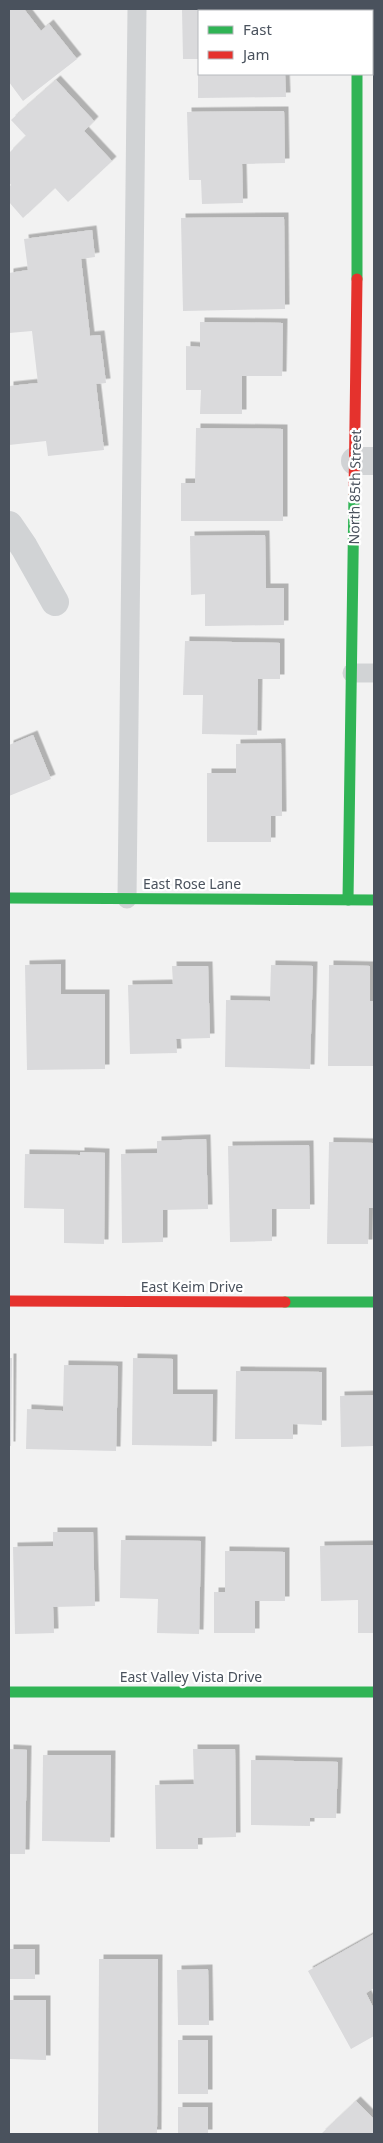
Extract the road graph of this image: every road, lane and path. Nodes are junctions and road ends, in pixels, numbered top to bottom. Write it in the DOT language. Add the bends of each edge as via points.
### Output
graph roads {
  1 [pos="137,9"];
  2 [pos="357,75"];
  3 [pos="366,246"];
  4 [pos="365,461"];
  5 [pos="9,525"];
  6 [pos="55,602"];
  7 [pos="352,673"];
  8 [pos="374,673"];
  9 [pos="9,898"];
  10 [pos="127,899"];
  11 [pos="348,900"];
  12 [pos="374,900"];
  13 [pos="9,1301"];
  14 [pos="374,1302"];
  15 [pos="9,1692"];
  16 [pos="374,1692"];
  1 -- 10 [label="lane"];
  2 -- 3 [label="street, North 85th Street"];
  3 -- 4 [label="street, North 85th Street"];
  4 -- 7 [label="street, North 85th Street"];
  5 -- 6 [label="street"];
  7 -- 8 [label="lane"];
  7 -- 11 [label="street, North 85th Street"];
  9 -- 10 [label="street, East Rose Lane"];
  10 -- 11 [label="street, East Rose Lane"];
  11 -- 12 [label="street, East Rose Lane"];
  13 -- 14 [label="street, East Keim Drive"];
  15 -- 16 [label="street, East Valley Vista Drive"];
}
